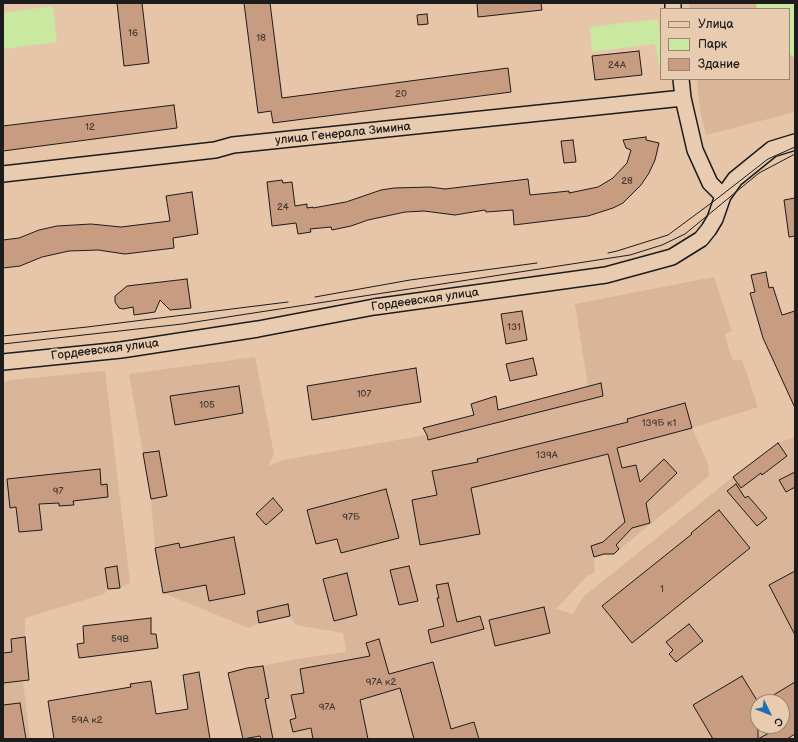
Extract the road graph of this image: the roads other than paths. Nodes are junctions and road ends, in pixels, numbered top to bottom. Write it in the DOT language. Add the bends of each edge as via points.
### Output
graph roads {
  1 [pos="681,80"];
  2 [pos="683,98"];
  3 [pos="795,142"];
  4 [pos="3,174"];
  5 [pos="723,196"];
  6 [pos="3,362"];
  1 -- 2 [label="street"];
  2 -- 4 [label="street, улица Генерала Зимина" via="234,145 215,150"];
  2 -- 5 [label="street" via="695,150 710,183"];
  3 -- 5 [label="street, Гордеевская улица" via="772,149 735,180"];
  5 -- 6 [label="street, Гордеевская улица" via="715,219 701,239 672,257 606,275 374,306 258,329 121,350"];
}
